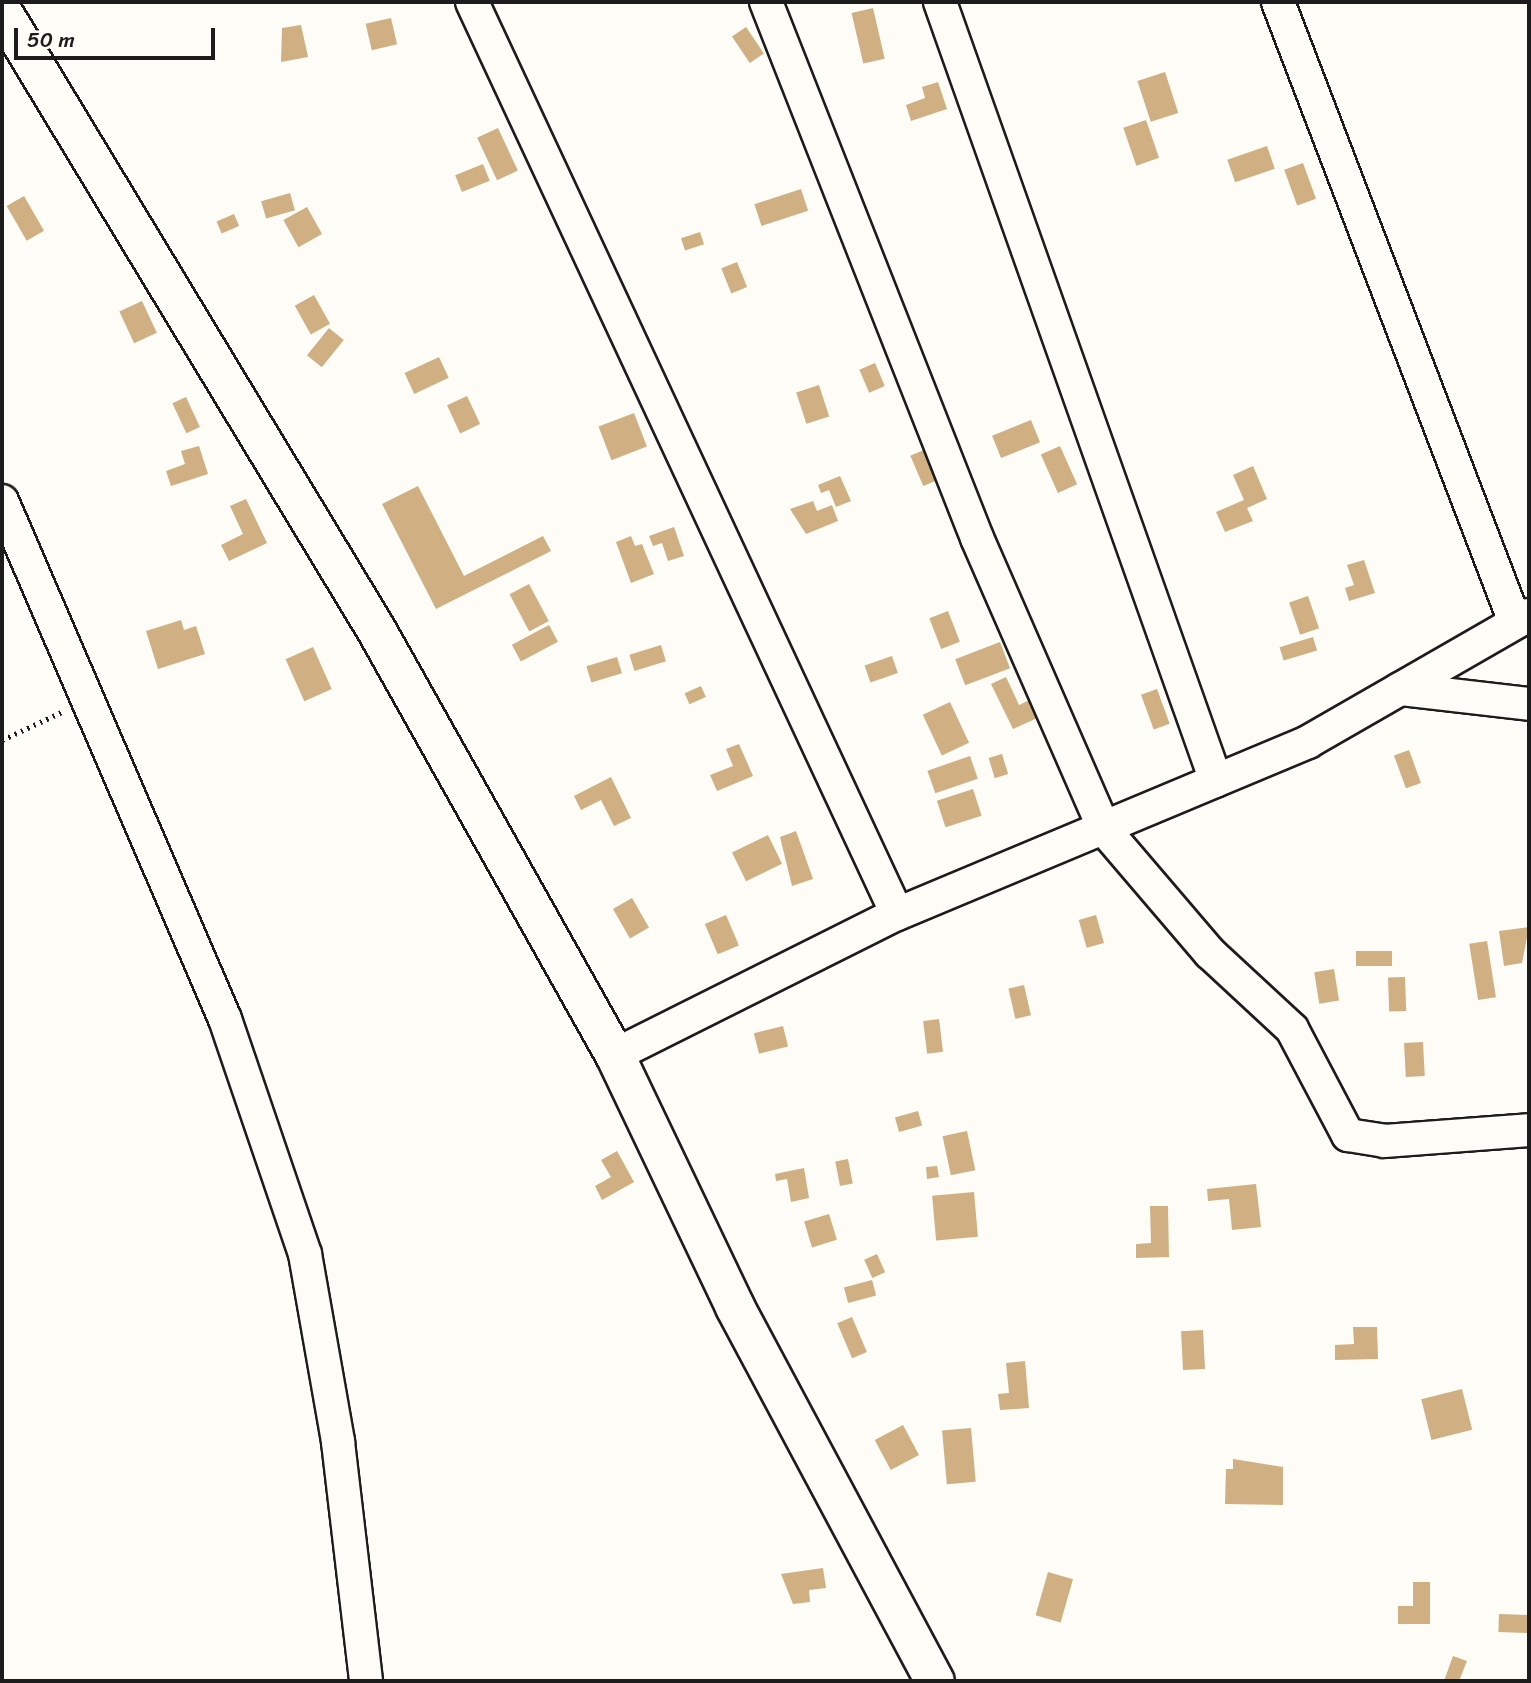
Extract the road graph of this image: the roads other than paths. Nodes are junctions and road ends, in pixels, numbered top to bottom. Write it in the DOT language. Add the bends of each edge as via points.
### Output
graph roads {
  1 [pos="472,2"];
  2 [pos="766,2"];
  3 [pos="940,2"];
  4 [pos="1278,2"];
  5 [pos="2,11"];
  6 [pos="2,501"];
  7 [pos="1522,618"];
  8 [pos="1400,689"];
  9 [pos="1529,704"];
  10 [pos="1216,781"];
  11 [pos="1104,829"];
  12 [pos="897,914"];
  13 [pos="615,1055"];
  14 [pos="1529,1130"];
  15 [pos="366,1681"];
  16 [pos="935,1681"];
  1 -- 12 [label="street"];
  2 -- 11 [label="street" via="977,538"];
  3 -- 10 [label="street" via="1036,258"];
  4 -- 7 [label="street"];
  5 -- 13 [label="street" via="377,631"];
  6 -- 15 [label="street" via="84,702 225,1019 305,1254 338,1442"];
  7 -- 8 [label="street"];
  8 -- 9 [label="street"];
  8 -- 10 [label="street" via="1308,742"];
  10 -- 11 [label="street"];
  11 -- 12 [label="street"];
  11 -- 14 [label="street" via="1210,953 1292,1029 1348,1135 1384,1141"];
  12 -- 13 [label="street"];
  13 -- 16 [label="street" via="735,1307"];
}
